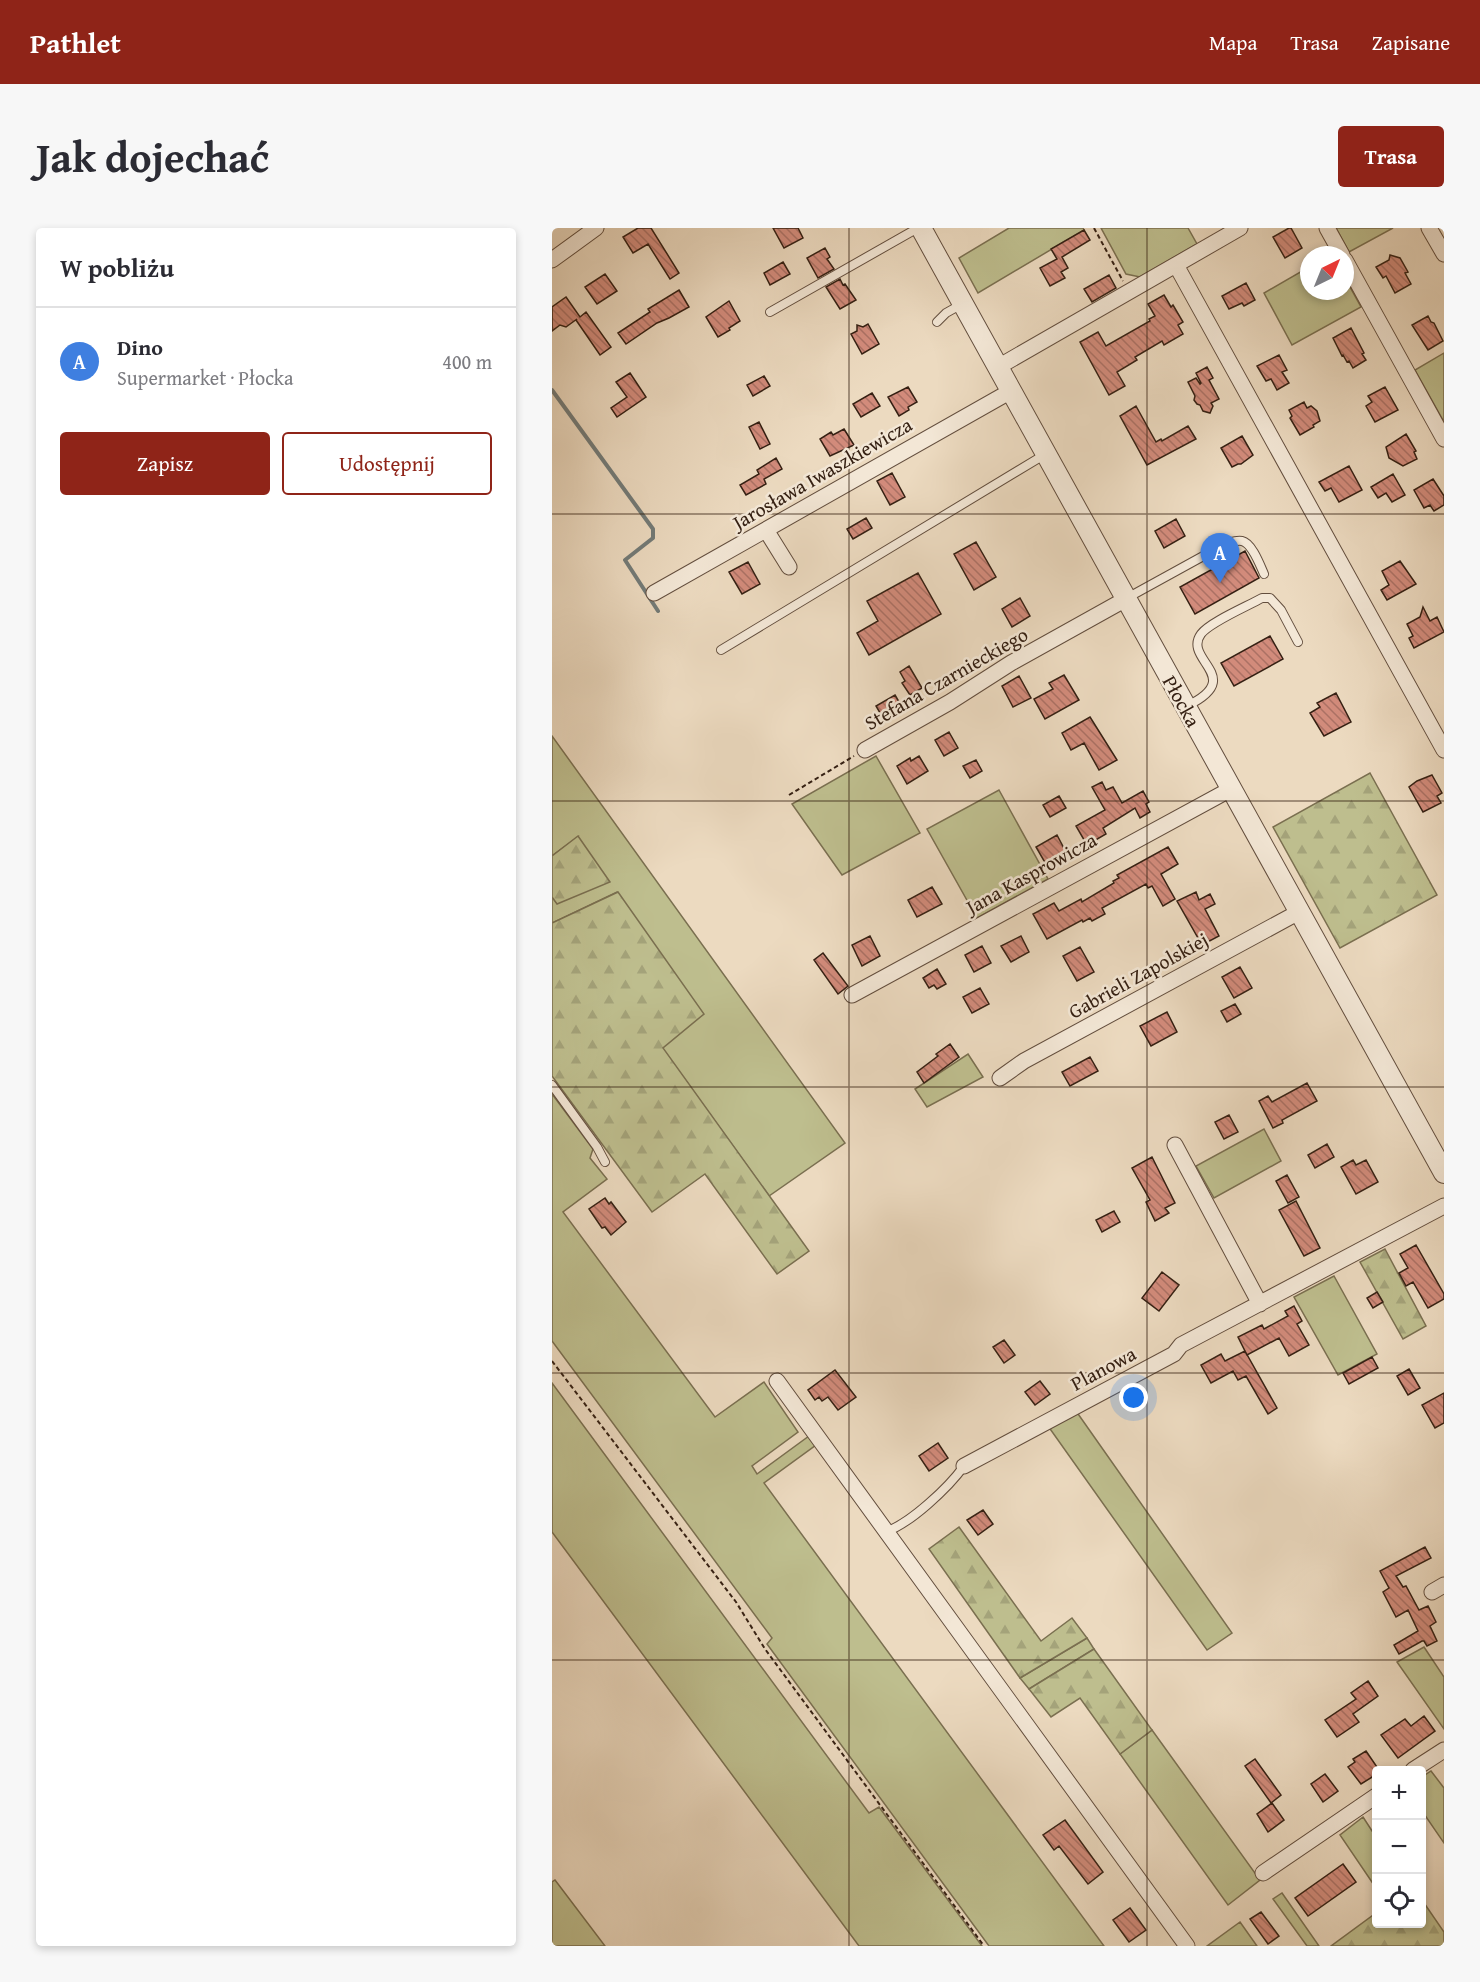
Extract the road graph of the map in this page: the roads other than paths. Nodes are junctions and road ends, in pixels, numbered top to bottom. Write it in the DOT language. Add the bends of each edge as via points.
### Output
graph roads {
  1 [pos="596,228"];
  2 [pos="920,228"];
  3 [pos="1240,228"];
  4 [pos="1328,228"];
  5 [pos="1429,228"];
  6 [pos="1337,246"];
  7 [pos="1444,254"];
  8 [pos="552,260"];
  9 [pos="1176,264"];
  10 [pos="1354,276"];
  11 [pos="963,303"];
  12 [pos="770,312"];
  13 [pos="937,322"];
  14 [pos="998,368"];
  15 [pos="1011,391"];
  16 [pos="1444,439"];
  17 [pos="1046,454"];
  18 [pos="766,530"];
  19 [pos="789,567"];
  20 [pos="1264,574"];
  21 [pos="654,593"];
  22 [pos="1126,599"];
  23 [pos="1298,642"];
  24 [pos="721,650"];
  25 [pos="1186,706"];
  26 [pos="865,750"];
  27 [pos="1444,750"];
  28 [pos="1231,789"];
  29 [pos="1299,912"];
  30 [pos="852,995"];
  31 [pos="1000,1078"];
  32 [pos="552,1085"];
  33 [pos="1175,1145"];
  34 [pos="605,1162"];
  35 [pos="1444,1172"];
  36 [pos="1444,1206"];
  37 [pos="1260,1304"];
  38 [pos="777,1381"];
  39 [pos="964,1466"];
  40 [pos="885,1532"];
  41 [pos="1444,1750"];
  42 [pos="1419,1766"];
  43 [pos="1372,1799"];
  44 [pos="1263,1873"];
  45 [pos="1187,1946"];
  1 -- 8 [label="street"];
  2 -- 11 [label="street, Płocka"];
  2 -- 12 [label="lane"];
  3 -- 9 [label="street"];
  4 -- 6 [label="street"];
  5 -- 7 [label="street"];
  9 -- 14 [label="street"];
  9 -- 27 [label="street"];
  10 -- 16 [label="street"];
  11 -- 13 [label="lane"];
  11 -- 14 [label="street, Płocka"];
  14 -- 15 [label="street, Płocka"];
  15 -- 17 [label="street, Płocka"];
  15 -- 18 [label="street, Jarosława Iwaszkiewicza"];
  17 -- 22 [label="street, Płocka"];
  17 -- 24 [label="lane"];
  18 -- 19 [label="street"];
  18 -- 21 [label="street, Jarosława Iwaszkiewicza"];
  20 -- 22 [label="lane" via="1247,544 1235,541"];
  22 -- 25 [label="street, Płocka"];
  22 -- 26 [label="street, Stefana Czarnieckiego"];
  23 -- 25 [label="lane" via="1281,610 1269,598 1262,598 1209,627 1197,642 1214,685"];
  25 -- 28 [label="street, Płocka"];
  28 -- 29 [label="street, Płocka"];
  28 -- 30 [label="street, Jana Kasprowicza"];
  29 -- 31 [label="street, Gabrieli Zapolskiej" via="1024,1061"];
  29 -- 35 [label="street, Płocka"];
  32 -- 34 [label="lane"];
  33 -- 37 [label="street"];
  36 -- 37 [label="street, Planowa"];
  37 -- 39 [label="street, Planowa"];
  38 -- 40 [label="street"];
  39 -- 40 [label="lane" via="936,1497"];
  40 -- 45 [label="street"];
  41 -- 42 [label="street"];
  43 -- 44 [label="street"];
}
